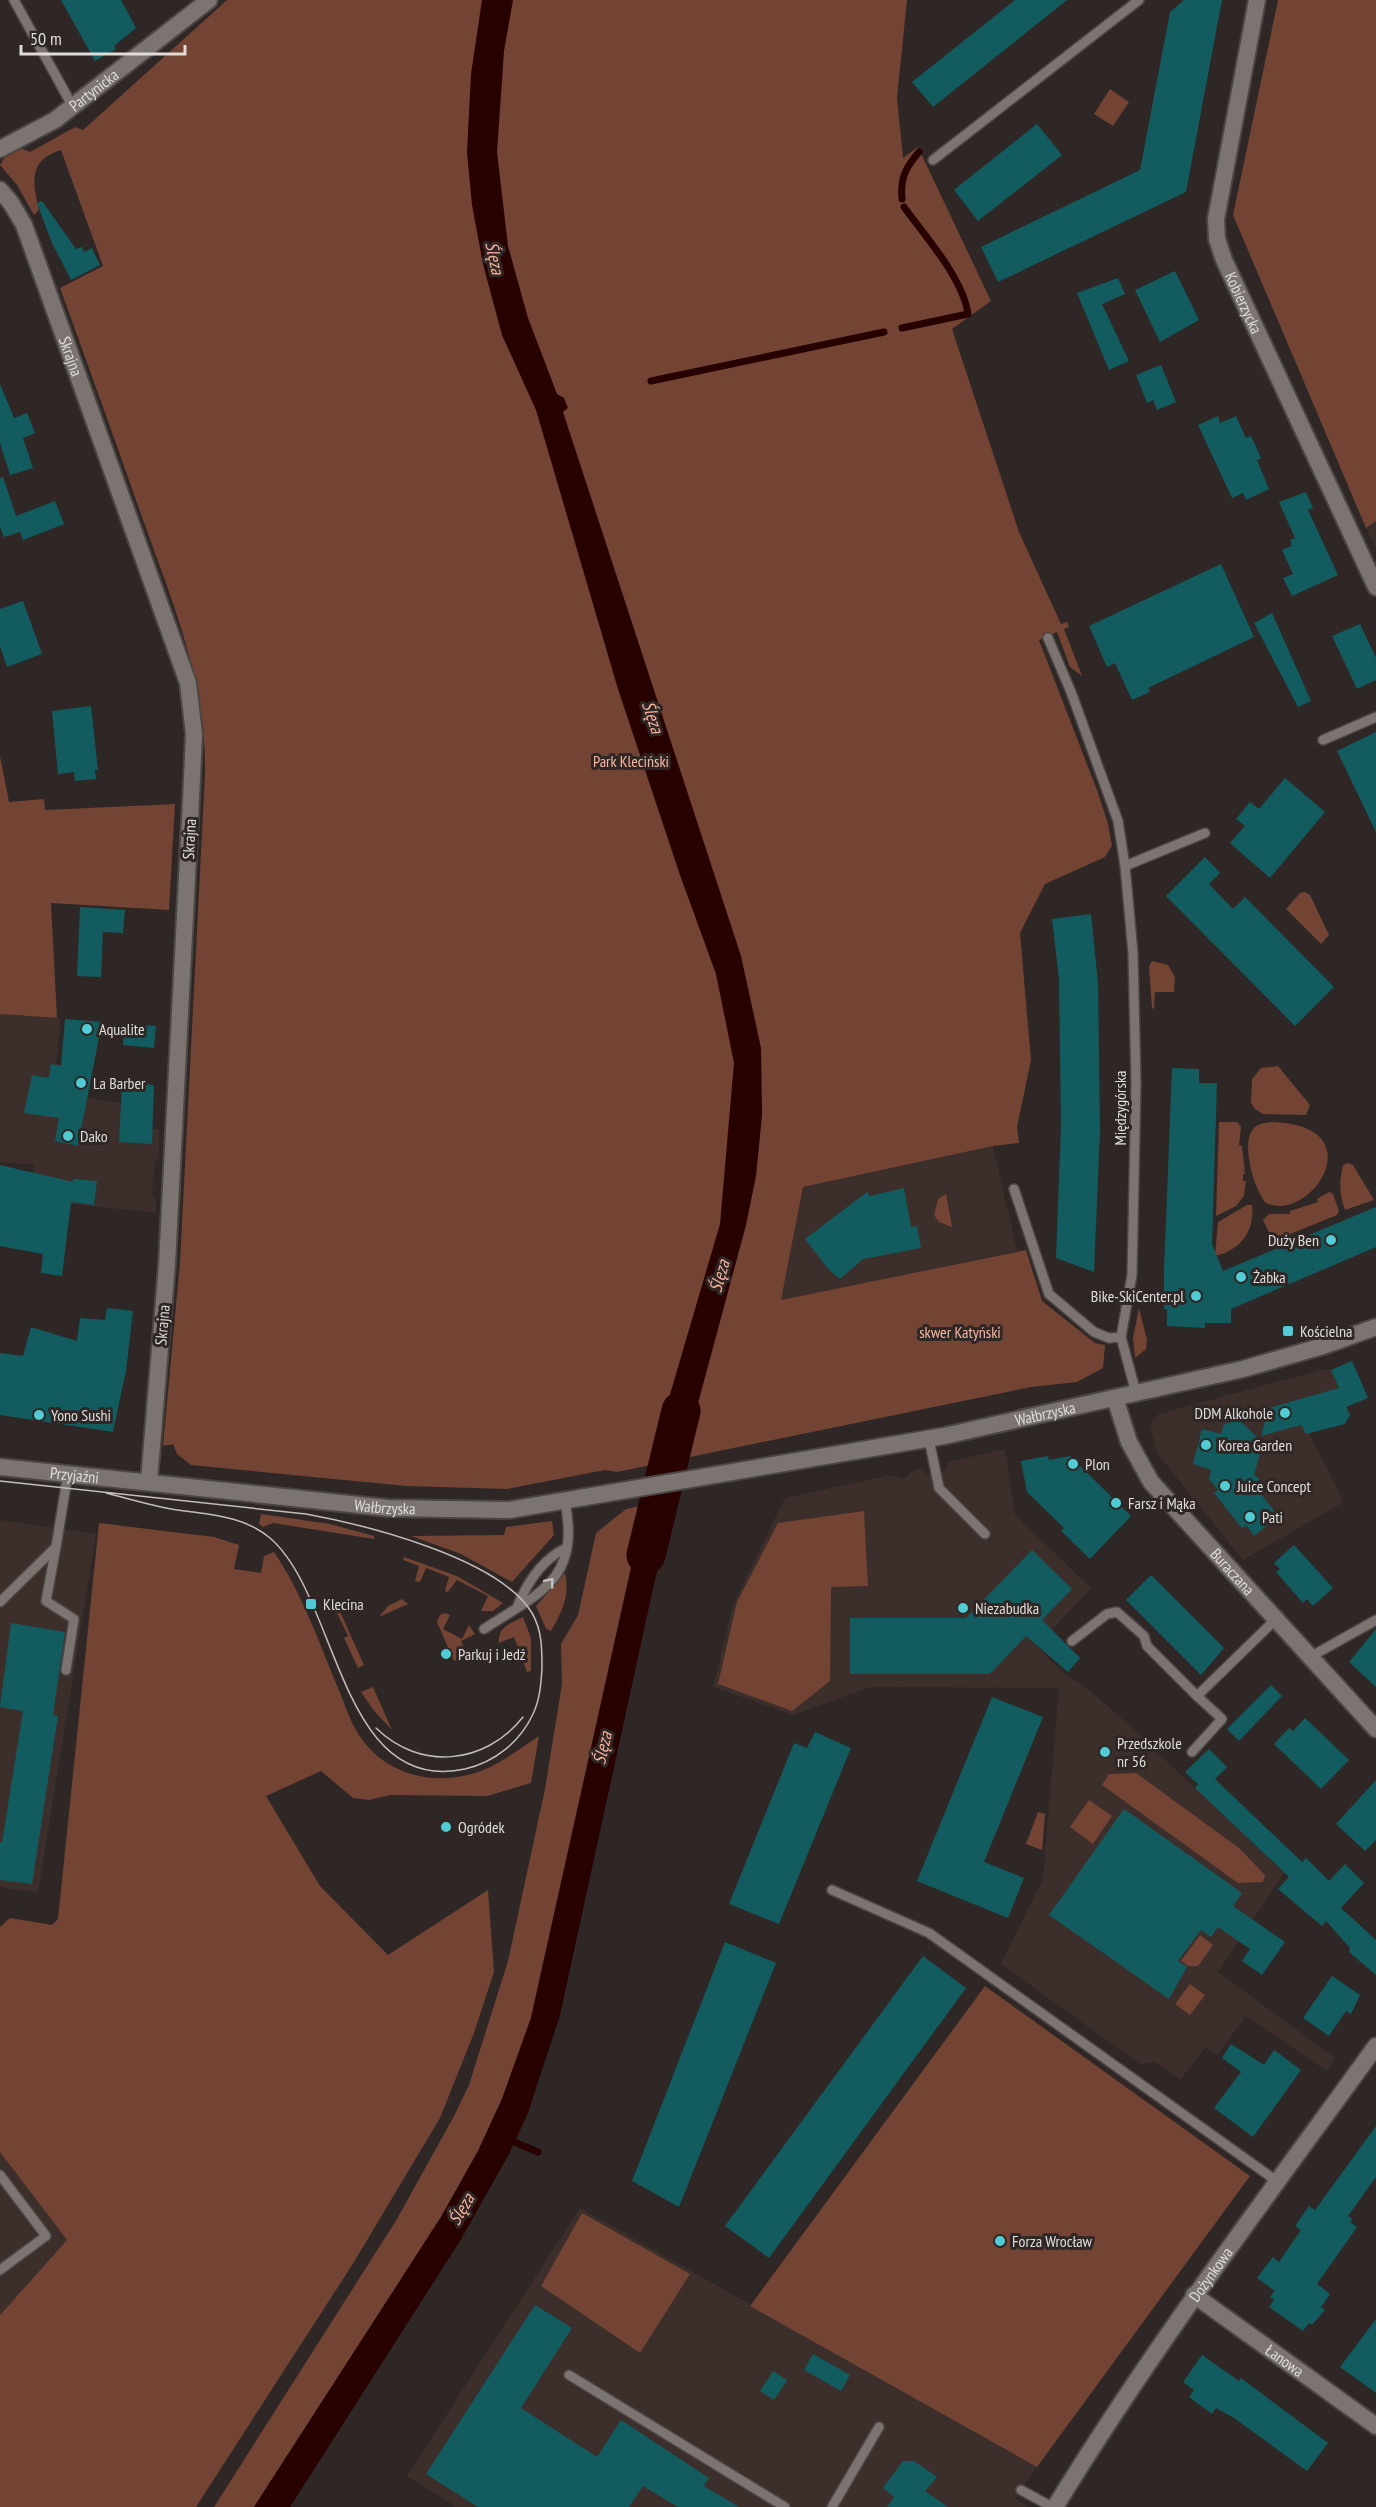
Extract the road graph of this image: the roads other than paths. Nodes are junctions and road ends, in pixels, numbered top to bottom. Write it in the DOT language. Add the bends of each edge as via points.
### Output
graph roads {
  1 [pos="14,0"];
  2 [pos="209,0"];
  3 [pos="1139,0"];
  4 [pos="1257,0"];
  5 [pos="73,107"];
  6 [pos="0,149"];
  7 [pos="933,160"];
  8 [pos="0,190"];
  9 [pos="1376,586"];
  10 [pos="1048,638"];
  11 [pos="1376,717"];
  12 [pos="1323,740"];
  13 [pos="1205,833"];
  14 [pos="1125,866"];
  15 [pos="1014,1189"];
  16 [pos="1376,1327"];
  17 [pos="1121,1337"];
  18 [pos="1136,1393"];
  19 [pos="1115,1398"];
  20 [pos="929,1439"];
  21 [pos="0,1467"];
  22 [pos="68,1473"];
  23 [pos="149,1482"];
  24 [pos="566,1501"];
  25 [pos="985,1534"];
  26 [pos="56,1547"];
  27 [pos="566,1548"];
  28 [pos="0,1602"];
  29 [pos="518,1605"];
  30 [pos="1276,1618"];
  31 [pos="1376,1620"];
  32 [pos="484,1629"];
  33 [pos="1072,1641"];
  34 [pos="1310,1657"];
  35 [pos="66,1670"];
  36 [pos="1197,1696"];
  37 [pos="1376,1729"];
  38 [pos="1192,1752"];
  39 [pos="832,1890"];
  40 [pos="1376,2046"];
  41 [pos="0,2175"];
  42 [pos="1278,2182"];
  43 [pos="0,2270"];
  44 [pos="1194,2295"];
  45 [pos="569,2375"];
  46 [pos="1376,2426"];
  47 [pos="879,2427"];
  48 [pos="1022,2490"];
  49 [pos="785,2507"];
  50 [pos="832,2507"];
  51 [pos="1053,2507"];
  1 -- 5 [label="lane"];
  2 -- 5 [label="street, Partynicka"];
  3 -- 7 [label="lane"];
  4 -- 9 [label="street, Kobierzycka" via="1216,219 1217,239"];
  5 -- 6 [label="street, Partynicka"];
  8 -- 23 [label="street, Skrajna" via="24,225 172,635 188,683 194,734 168,1252"];
  10 -- 14 [label="lane, Międzygórska" via="1118,821"];
  11 -- 12 [label="lane"];
  13 -- 14 [label="lane"];
  14 -- 17 [label="lane, Międzygórska" via="1133,953 1136,1083 1132,1275"];
  15 -- 17 [label="lane" via="1049,1294 1094,1332 1109,1338"];
  16 -- 18 [label="street, Wałbrzyska" via="1243,1369"];
  17 -- 18 [label="lane, Międzygórska"];
  18 -- 19 [label="street, Wałbrzyska"];
  19 -- 20 [label="street, Wałbrzyska"];
  19 -- 30 [label="street, Buraczana" via="1131,1446 1151,1482"];
  20 -- 24 [label="street, Wałbrzyska"];
  20 -- 25 [label="lane" via="939,1488"];
  21 -- 22 [label="street, Przyjaźni"];
  22 -- 23 [label="street, Przyjaźni"];
  22 -- 26 [label="lane"];
  23 -- 24 [label="street, Wałbrzyska" via="421,1510 509,1510"];
  24 -- 27 [label="lane" via="570,1540"];
  26 -- 28 [label="lane"];
  26 -- 35 [label="lane" via="46,1601 74,1619"];
  27 -- 29 [label="lane" via="553,1554 539,1570 525,1587"];
  29 -- 27 [label="lane, one-way" via="537,1597 565,1564"];
  29 -- 32 [label="lane"];
  30 -- 34 [label="street, Buraczana"];
  30 -- 36 [label="lane"];
  31 -- 34 [label="lane"];
  33 -- 36 [label="lane" via="1107,1614 1118,1612"];
  34 -- 37 [label="street, Buraczana"];
  36 -- 38 [label="lane" via="1222,1719"];
  39 -- 42 [label="lane" via="929,1932"];
  40 -- 42 [label="street, Dożynkowa"];
  41 -- 43 [label="lane" via="46,2236"];
  42 -- 44 [label="street, Dożynkowa"];
  44 -- 46 [label="street, Łanowa"];
  44 -- 51 [label="street, Dożynkowa"];
  45 -- 49 [label="lane"];
  47 -- 50 [label="lane"];
  48 -- 51 [label="lane"];
}
